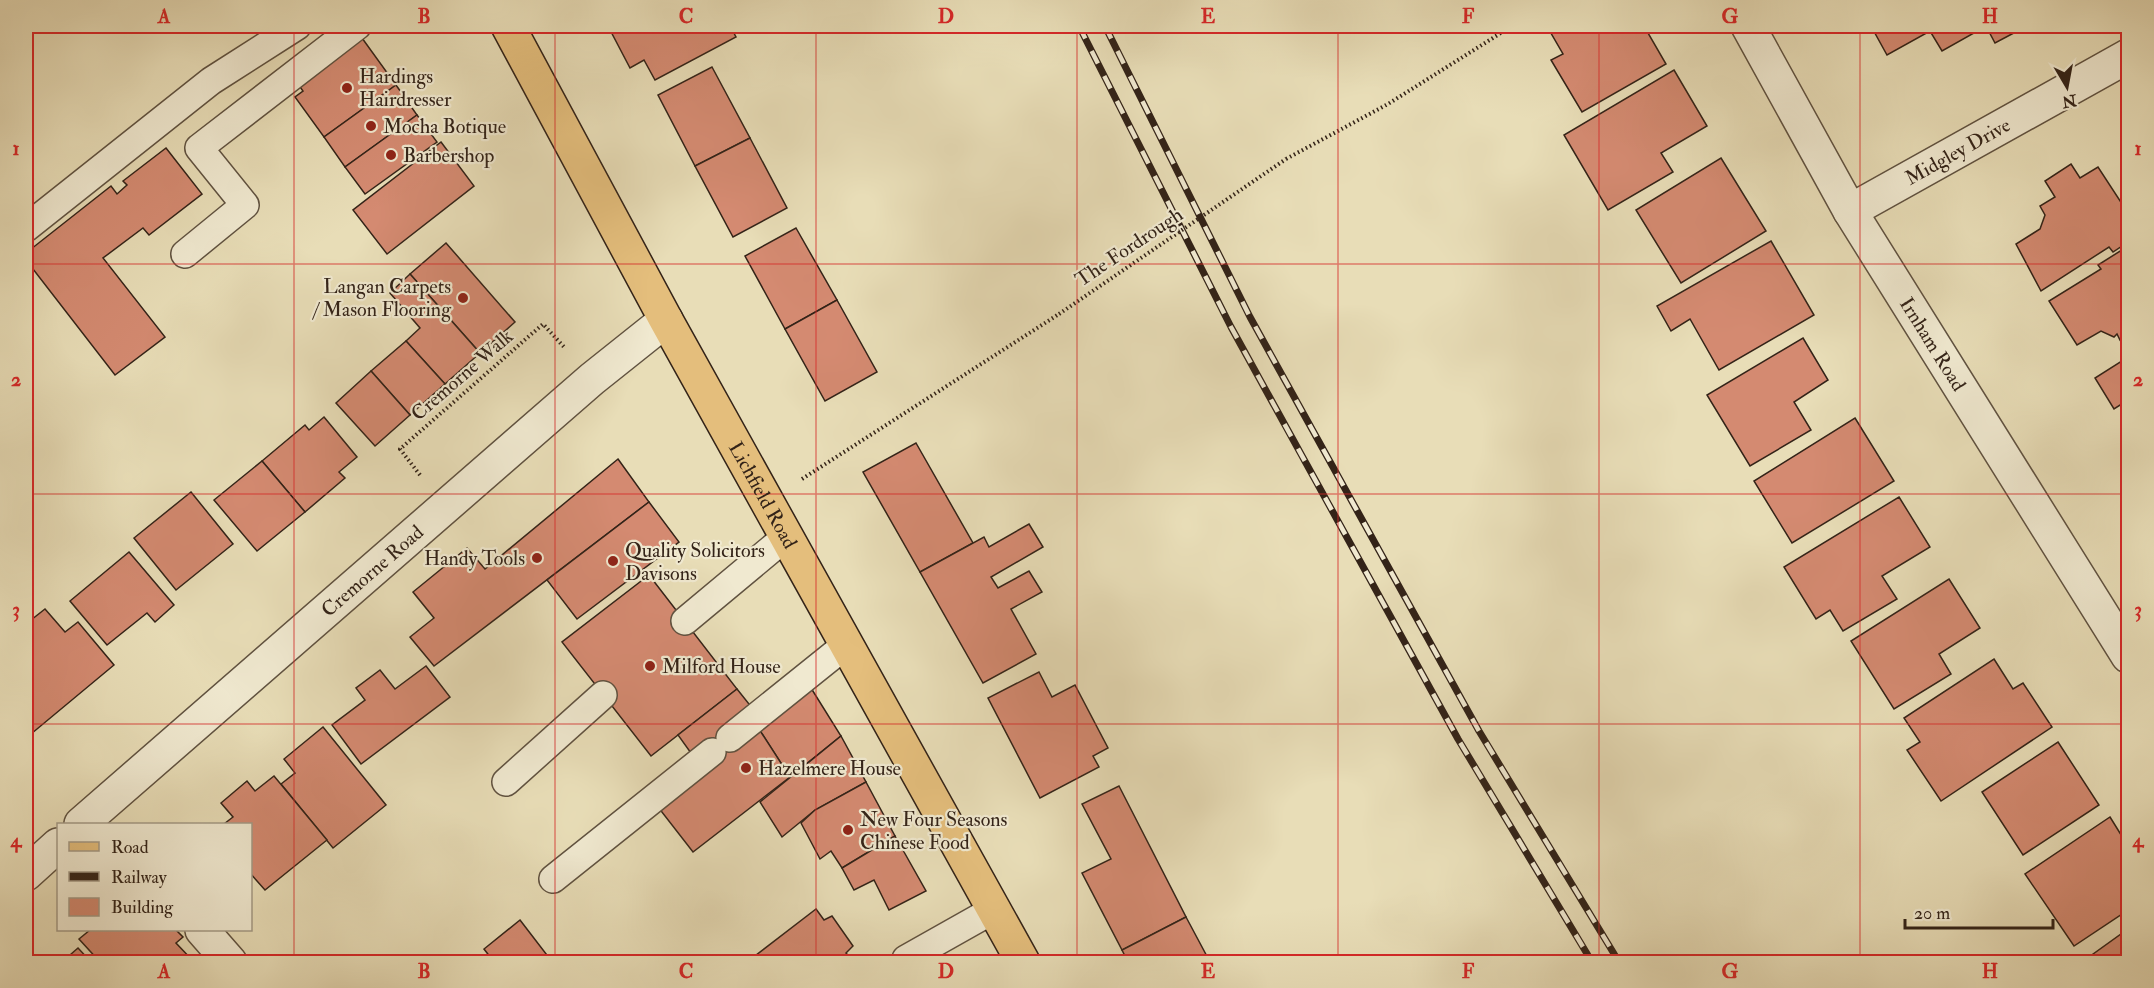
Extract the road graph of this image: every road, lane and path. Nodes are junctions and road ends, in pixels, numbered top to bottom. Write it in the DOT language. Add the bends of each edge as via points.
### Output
graph roads {
  1 [pos="297,26"];
  2 [pos="357,26"];
  3 [pos="508,26"];
  4 [pos="1512,26"];
  5 [pos="1748,26"];
  6 [pos="2128,56"];
  7 [pos="1850,212"];
  8 [pos="26,228"];
  9 [pos="185,254"];
  10 [pos="666,320"];
  11 [pos="592,379"];
  12 [pos="768,502"];
  13 [pos="445,506"];
  14 [pos="787,536"];
  15 [pos="685,621"];
  16 [pos="847,644"];
  17 [pos="2128,656"];
  18 [pos="603,695"];
  19 [pos="506,782"];
  20 [pos="97,819"];
  21 [pos="57,845"];
  22 [pos="26,874"];
  23 [pos="554,879"];
  24 [pos="993,910"];
  25 [pos="203,931"];
  26 [pos="906,959"];
  27 [pos="230,963"];
  28 [pos="1023,963"];
  1 -- 8 [label="lane" via="211,81"];
  2 -- 9 [label="lane" via="199,148 245,205"];
  3 -- 10 [label="main road, Lichfield Road"];
  4 -- 12 [label="path, The Fordrough, bridge" via="1388,104 1286,159 1059,314"];
  5 -- 7 [label="street, Irnham Road"];
  6 -- 7 [label="street, Midgley Drive"];
  7 -- 17 [label="street, Irnham Road"];
  10 -- 11 [label="street, Cremorne Road"];
  10 -- 12 [label="main road, Lichfield Road"];
  11 -- 13 [label="street, Cremorne Road"];
  11 -- 13 [label="path, Cremorne Walk" via="543,324 400,449"];
  12 -- 14 [label="main road, Lichfield Road"];
  13 -- 20 [label="street, Cremorne Road"];
  14 -- 15 [label="lane"];
  14 -- 16 [label="main road, Lichfield Road"];
  16 -- 23 [label="lane"];
  16 -- 24 [label="main road, Lichfield Road"];
  18 -- 19 [label="lane"];
  21 -- 22 [label="street"];
  24 -- 26 [label="lane"];
  24 -- 28 [label="main road, Lichfield Road"];
  25 -- 27 [label="street"];
}
